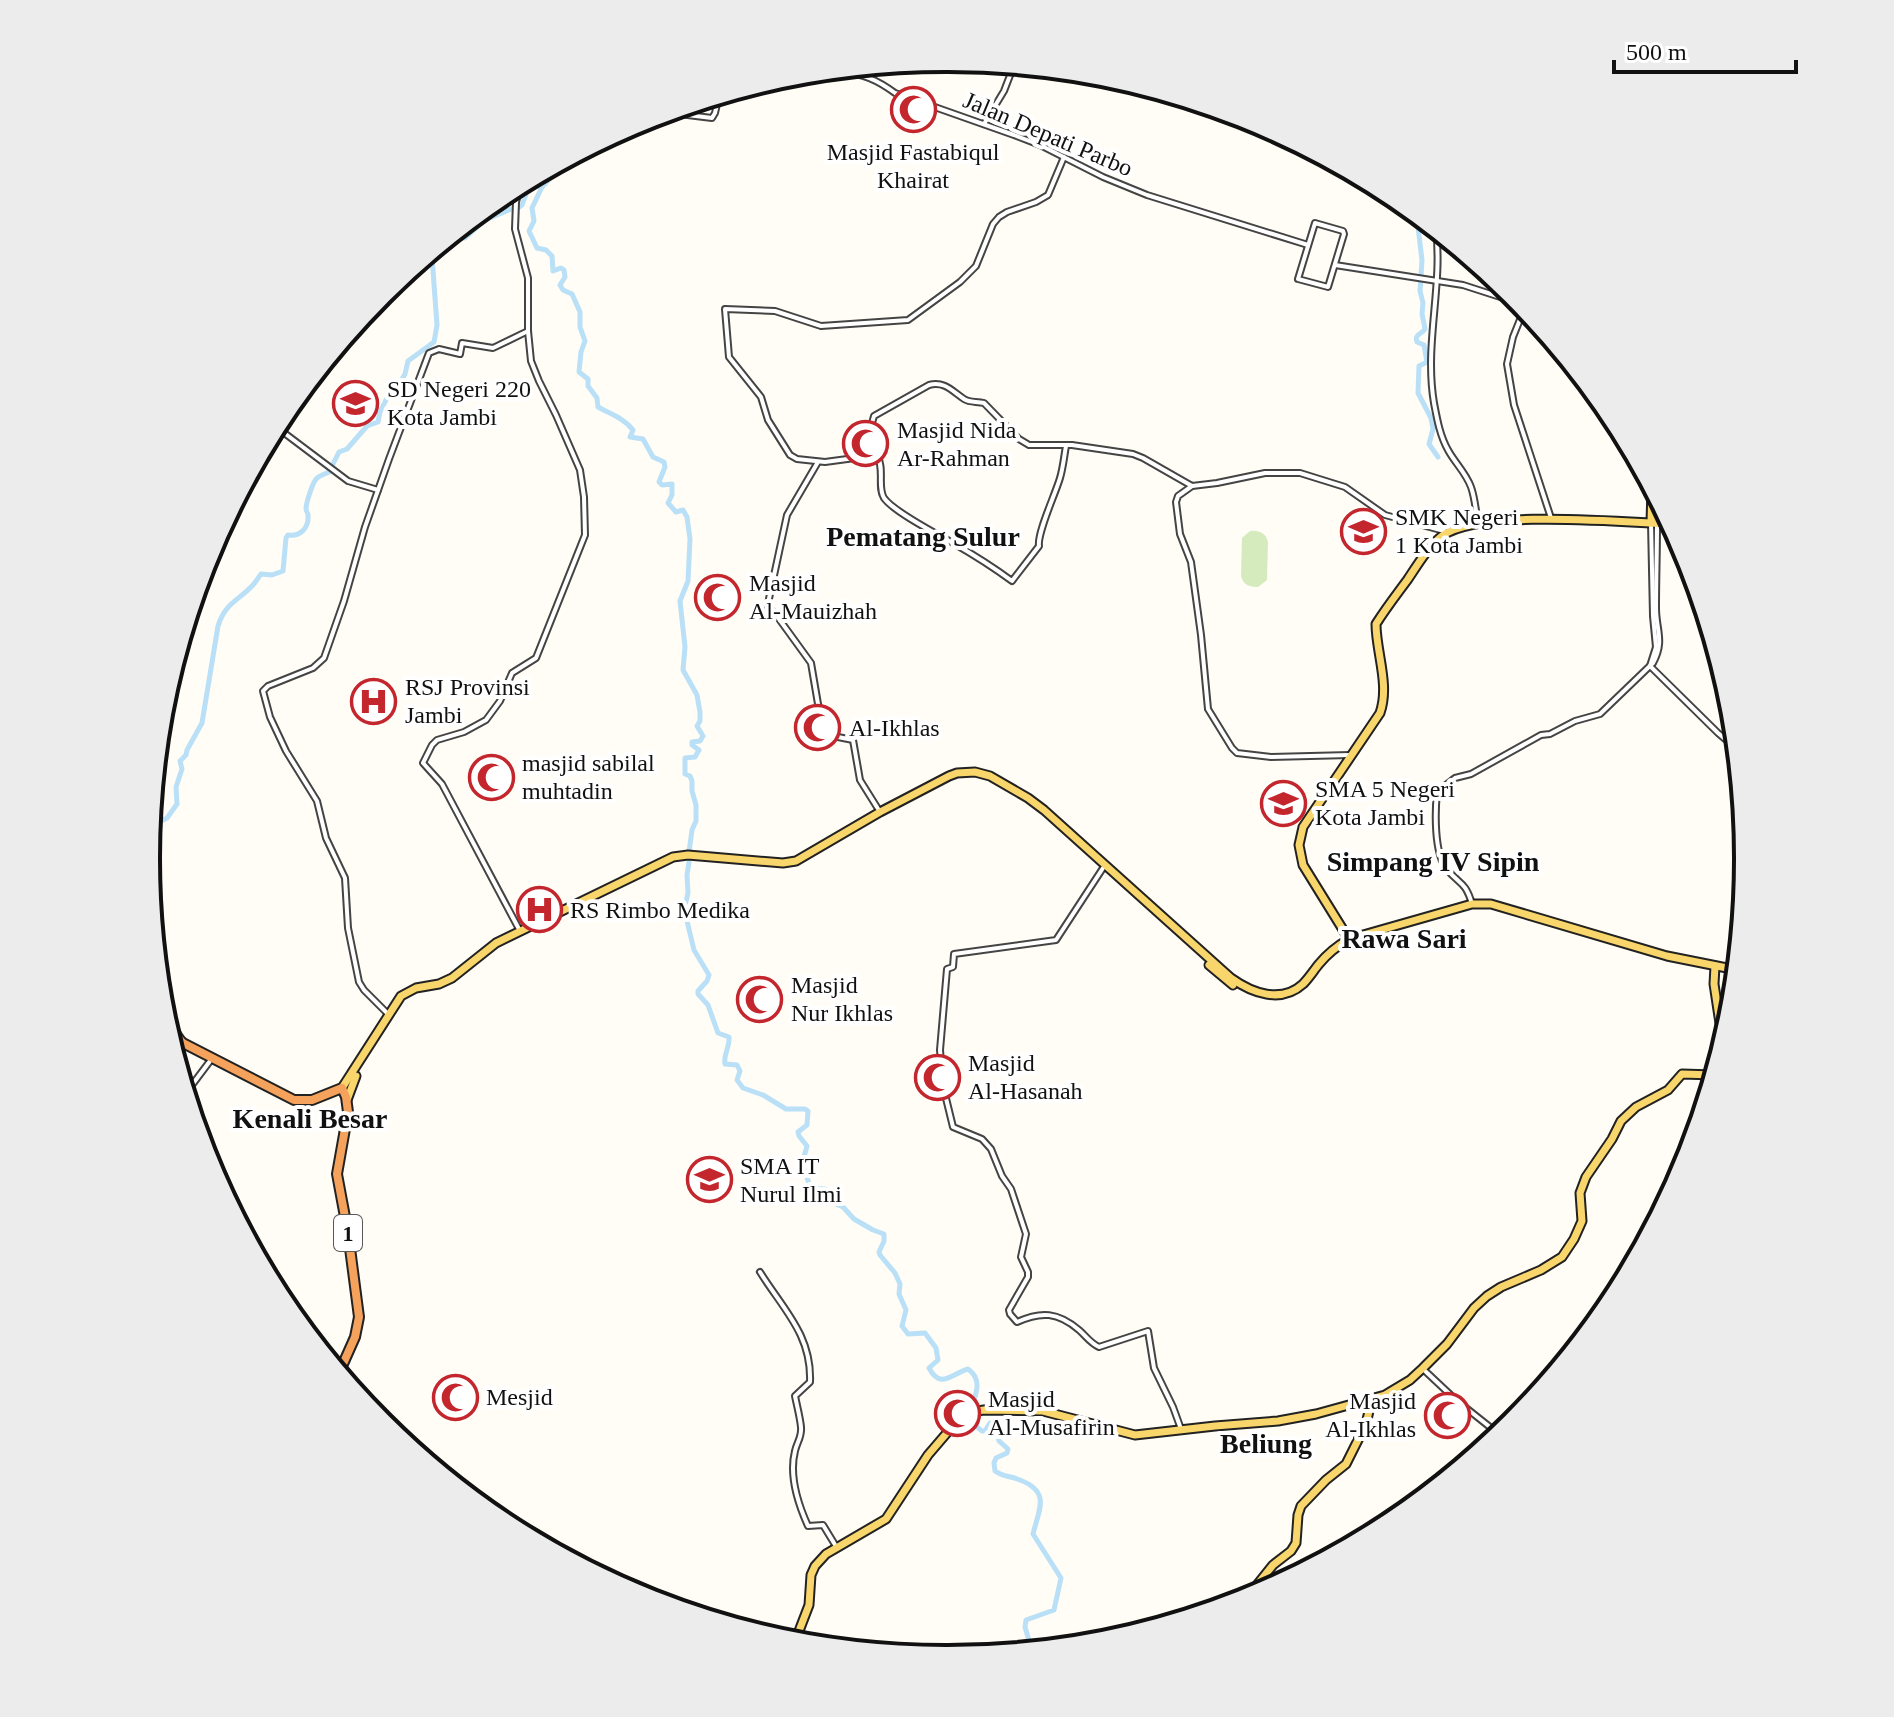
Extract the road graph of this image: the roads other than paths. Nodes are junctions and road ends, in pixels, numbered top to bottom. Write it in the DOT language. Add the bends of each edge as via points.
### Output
graph roads {
  1 [pos="1010,75"];
  2 [pos="866,77"];
  3 [pos="716,107"];
  4 [pos="690,115"];
  5 [pos="984,124"];
  6 [pos="1064,157"];
  7 [pos="516,201"];
  8 [pos="1437,244"];
  9 [pos="1308,245"];
  10 [pos="1335,265"];
  11 [pos="1438,280"];
  12 [pos="1497,296"];
  13 [pos="1519,319"];
  14 [pos="528,331"];
  15 [pos="285,434"];
  16 [pos="1066,446"];
  17 [pos="875,455"];
  18 [pos="818,462"];
  19 [pos="1192,486"];
  20 [pos="378,490"];
  21 [pos="1653,514"];
  22 [pos="1655,518"];
  23 [pos="1551,520"];
  24 [pos="1568,522"];
  25 [pos="1478,524"];
  26 [pos="1654,525"];
  27 [pos="1659,525"];
  28 [pos="1449,533"];
  29 [pos="1380,657"];
  30 [pos="1653,666"];
  31 [pos="1724,737"];
  32 [pos="1350,755"];
  33 [pos="1321,800"];
  34 [pos="897,804"];
  35 [pos="880,812"];
  36 [pos="852,829"];
  37 [pos="1084,849"];
  38 [pos="1103,868"];
  39 [pos="639,874"];
  40 [pos="1472,904"];
  41 [pos="1462,909"];
  42 [pos="1512,912"];
  43 [pos="521,931"];
  44 [pos="1179,935"];
  45 [pos="1351,940"];
  46 [pos="1714,967"];
  47 [pos="1726,969"];
  48 [pos="1718,1011"];
  49 [pos="388,1014"];
  50 [pos="376,1036"];
  51 [pos="183,1043"];
  52 [pos="184,1046"];
  53 [pos="210,1061"];
  54 [pos="1703,1075"];
  55 [pos="193,1083"];
  56 [pos="260,1085"];
  57 [pos="341,1095"];
  58 [pos="760,1272"];
  59 [pos="342,1359"];
  60 [pos="1423,1368"];
  61 [pos="1368,1401"];
  62 [pos="1489,1428"];
  63 [pos="1181,1429"];
  64 [pos="837,1548"];
  65 [pos="1262,1579"];
  66 [pos="799,1631"];
  1 -- 5 [label="street"];
  2 -- 5 [label="street, Jalan Depati Parbo" via="906,98"];
  3 -- 4 [label="street" via="712,118"];
  5 -- 6 [label="street, Jalan Depati Parbo"];
  6 -- 9 [label="street, Jalan Depati Parbo" via="1137,191"];
  6 -- 18 [label="street" via="1048,195 996,219 976,266 908,320 821,326 775,311 725,309 730,360 761,397 768,420 790,455"];
  7 -- 14 [label="street" via="515,229 528,278"];
  8 -- 11 [label="street"];
  9 -- 10 [label="street" via="1315,223 1343,231"];
  9 -- 10 [label="street" via="1298,279 1328,287"];
  10 -- 11 [label="street"];
  11 -- 12 [label="street"];
  11 -- 25 [label="street" via="1430,364 1434,403 1446,446 1471,488"];
  13 -- 23 [label="street" via="1507,364 1514,405"];
  14 -- 20 [label="street" via="493,348 462,343 460,354 439,349 429,353"];
  14 -- 43 [label="street" via="531,361 579,467 585,535 536,658 512,673 486,720 437,740 424,762 441,779"];
  15 -- 20 [label="street" via="348,481"];
  16 -- 17 [label="street" via="1029,445 984,403 968,401 935,383 874,416"];
  16 -- 17 [label="street" via="1039,546 1012,581 886,499 882,465"];
  16 -- 19 [label="street" via="1139,456"];
  17 -- 18 [label="street"];
  18 -- 35 [label="street" via="789,509 767,608 811,663 828,735 853,740 860,780"];
  19 -- 28 [label="street" via="1265,473 1300,473 1345,487 1385,515"];
  19 -- 32 [label="street" via="1176,502 1191,562 1211,716 1241,754"];
  20 -- 49 [label="street" via="324,658 263,693 286,751 317,801 326,838 345,878 358,979"];
  21 -- 26 [label="main road"];
  22 -- 26 [label="main road"];
  23 -- 24 [label="main road"];
  23 -- 25 [label="main road"];
  24 -- 26 [label="main road"];
  24 -- 28 [label="main road" via="1490,525"];
  25 -- 28 [label="main road"];
  26 -- 27 [label="main road"];
  26 -- 30 [label="street"];
  28 -- 29 [label="main road" via="1427,551 1378,621"];
  29 -- 32 [label="main road" via="1382,708"];
  29 -- 33 [label="main road" via="1382,713"];
  30 -- 31 [label="street"];
  30 -- 40 [label="street" via="1600,714 1541,735 1438,790 1440,858 1467,887"];
  32 -- 33 [label="main road"];
  33 -- 45 [label="main road" via="1302,832 1299,851"];
  34 -- 35 [label="main road"];
  34 -- 36 [label="main road"];
  34 -- 37 [label="main road" via="950,779 980,774 1025,801"];
  35 -- 36 [label="main road"];
  36 -- 39 [label="main road" via="790,866 671,859"];
  37 -- 38 [label="main road"];
  37 -- 44 [label="main road"];
  38 -- 44 [label="main road"];
  38 -- 63 [label="street" via="1056,940 956,953 953,967 945,972 940,1044 944,1094 955,1128 982,1139 991,1149 1026,1234 1021,1257 1028,1277 1010,1314 1017,1322 1052,1314 1099,1347 1148,1331 1154,1368"];
  39 -- 43 [label="main road"];
  39 -- 50 [label="main road" via="498,947 454,981 408,996"];
  40 -- 41 [label="main road"];
  40 -- 42 [label="main road"];
  41 -- 42 [label="main road" via="1483,906"];
  41 -- 45 [label="main road"];
  42 -- 46 [label="main road"];
  43 -- 49 [label="main road" via="452,978 406,992"];
  44 -- 45 [label="main road" via="1241,985 1269,995 1298,988 1331,950"];
  46 -- 47 [label="main road"];
  46 -- 48 [label="main road"];
  49 -- 50 [label="main road"];
  50 -- 57 [label="main road"];
  50 -- 57 [label="main road"];
  51 -- 56 [label="highway"];
  52 -- 53 [label="highway"];
  53 -- 55 [label="street"];
  53 -- 56 [label="highway"];
  54 -- 60 [label="main road" via="1682,1074 1661,1095 1626,1115 1586,1177 1580,1193 1582,1221 1562,1257 1487,1296"];
  56 -- 57 [label="highway" via="300,1105"];
  57 -- 59 [label="highway, 1" via="344,1120 334,1179 355,1319"];
  58 -- 64 [label="street" via="803,1336 810,1382 795,1396 801,1428 794,1480 807,1525 825,1526"];
  60 -- 61 [label="main road"];
  60 -- 62 [label="street"];
  61 -- 63 [label="main road" via="1278,1421"];
  61 -- 65 [label="main road" via="1366,1424 1346,1464 1301,1506 1296,1543"];
  63 -- 64 [label="main road" via="1130,1435 1043,1411 965,1413 928,1455 886,1519"];
  64 -- 66 [label="main road" via="813,1570"];
}
